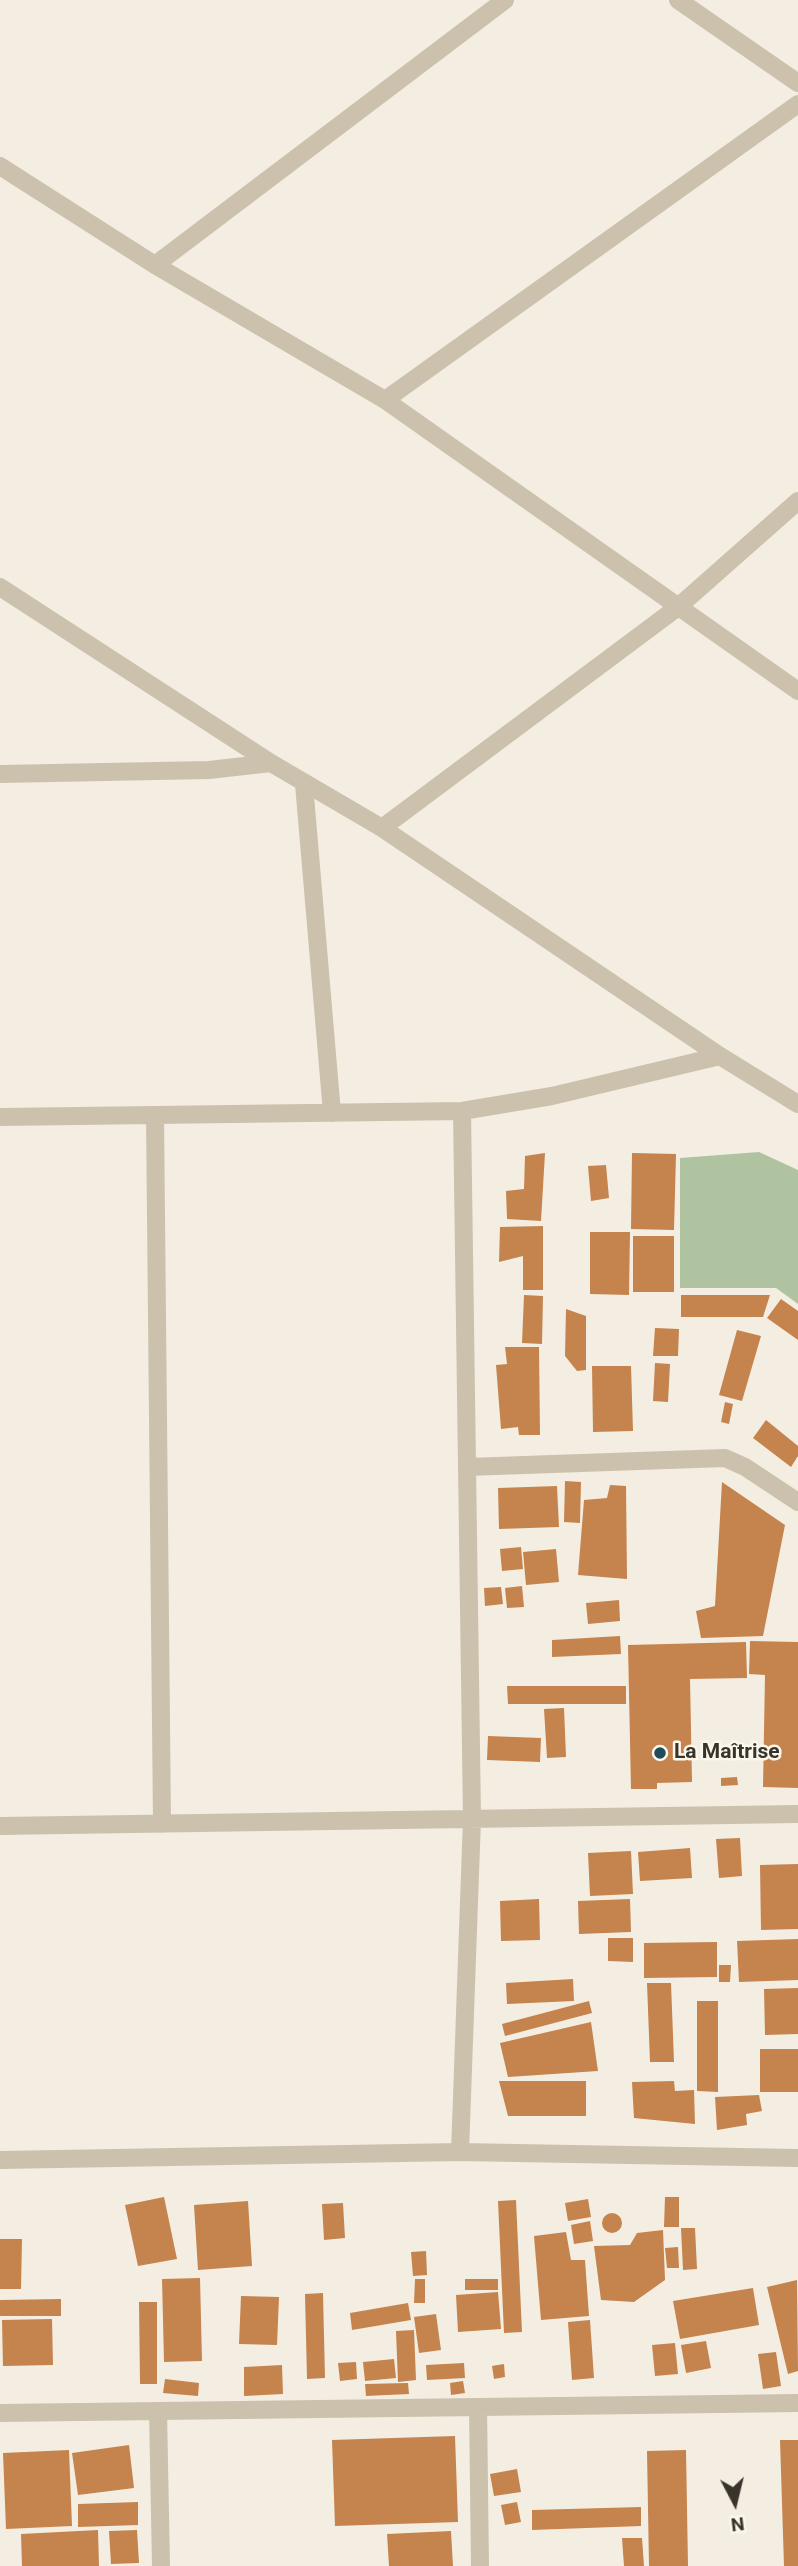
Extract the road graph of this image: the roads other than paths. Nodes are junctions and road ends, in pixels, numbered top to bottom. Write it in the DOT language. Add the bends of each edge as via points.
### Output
graph roads {
  1 [pos="505,0"];
  2 [pos="677,0"];
  3 [pos="798,83"];
  4 [pos="798,104"];
  5 [pos="0,166"];
  6 [pos="155,265"];
  7 [pos="385,400"];
  8 [pos="798,500"];
  9 [pos="0,587"];
  10 [pos="678,607"];
  11 [pos="798,691"];
  12 [pos="271,763"];
  13 [pos="0,774"];
  14 [pos="304,784"];
  15 [pos="382,828"];
  16 [pos="720,1056"];
  17 [pos="798,1104"];
  18 [pos="462,1111"];
  19 [pos="332,1113"];
  20 [pos="155,1115"];
  21 [pos="0,1117"];
  22 [pos="467,1467"];
  23 [pos="798,1502"];
  24 [pos="798,1814"];
  25 [pos="472,1819"];
  26 [pos="162,1824"];
  27 [pos="0,1826"];
  28 [pos="460,2152"];
  29 [pos="798,2158"];
  30 [pos="0,2160"];
  31 [pos="798,2403"];
  32 [pos="478,2407"];
  33 [pos="158,2411"];
  34 [pos="0,2413"];
  35 [pos="160,2566"];
  36 [pos="480,2566"];
  1 -- 6 [label="street"];
  2 -- 3 [label="street"];
  4 -- 7 [label="street"];
  5 -- 6 [label="street"];
  6 -- 7 [label="street"];
  7 -- 10 [label="street"];
  8 -- 10 [label="street"];
  9 -- 12 [label="street"];
  10 -- 11 [label="street"];
  10 -- 15 [label="street"];
  12 -- 13 [label="street" via="209,771"];
  12 -- 14 [label="street"];
  14 -- 15 [label="street"];
  14 -- 19 [label="street"];
  15 -- 16 [label="street"];
  16 -- 17 [label="street"];
  16 -- 18 [label="street" via="552,1096"];
  18 -- 19 [label="street"];
  18 -- 22 [label="street"];
  19 -- 20 [label="street"];
  20 -- 21 [label="street"];
  20 -- 26 [label="street"];
  22 -- 23 [label="street" via="725,1458"];
  22 -- 25 [label="street"];
  24 -- 25 [label="street"];
  25 -- 26 [label="street"];
  25 -- 28 [label="street"];
  26 -- 27 [label="street"];
  28 -- 29 [label="street"];
  28 -- 30 [label="street"];
  31 -- 32 [label="street"];
  32 -- 33 [label="street"];
  32 -- 36 [label="street"];
  33 -- 34 [label="street"];
  33 -- 35 [label="street"];
}
